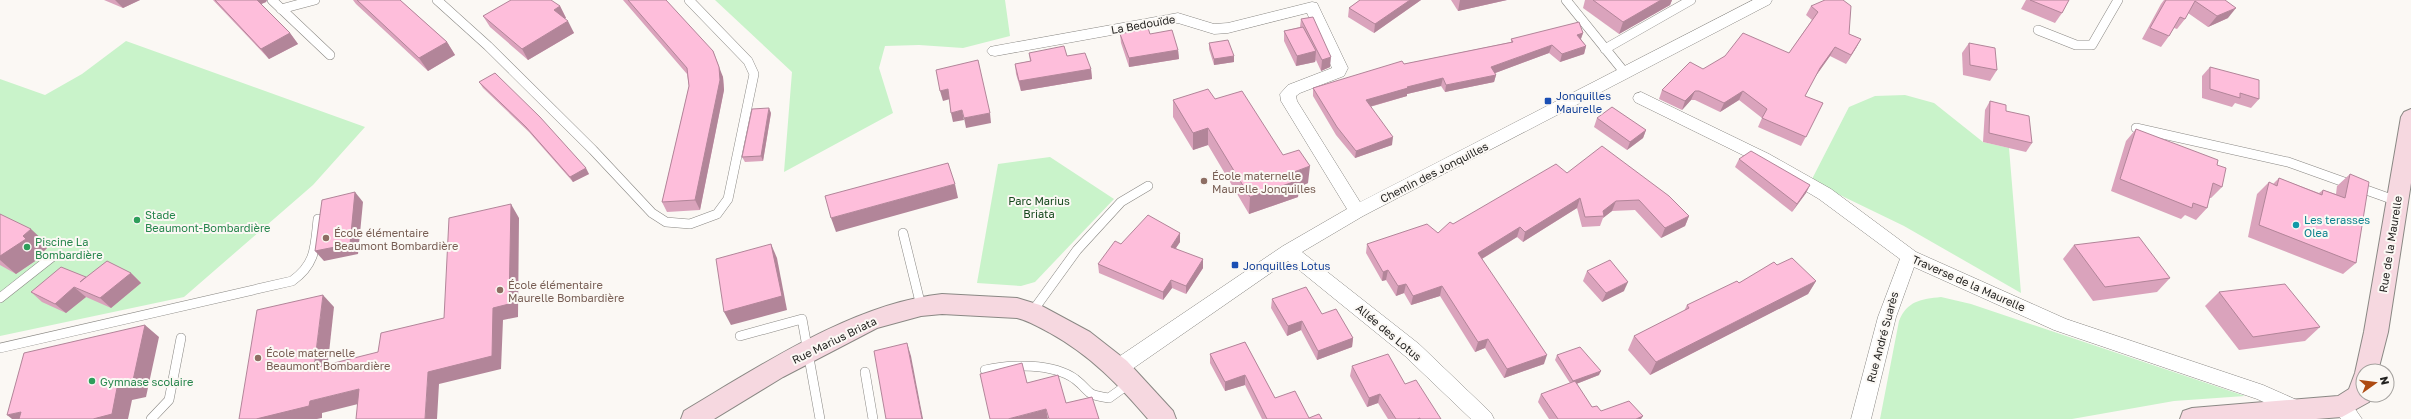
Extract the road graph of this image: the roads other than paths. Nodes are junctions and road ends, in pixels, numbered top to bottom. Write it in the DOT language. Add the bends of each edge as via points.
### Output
graph roads {
  1 [pos="272,0"];
  2 [pos="315,0"];
  3 [pos="437,0"];
  4 [pos="689,0"];
  5 [pos="1566,0"];
  6 [pos="1691,0"];
  7 [pos="1765,0"];
  8 [pos="2118,0"];
  9 [pos="1317,3"];
  10 [pos="281,9"];
  11 [pos="2038,30"];
  12 [pos="1605,48"];
  13 [pos="995,51"];
  14 [pos="330,55"];
  15 [pos="1626,73"];
  16 [pos="1641,98"];
  17 [pos="2411,117"];
  18 [pos="2136,128"];
  19 [pos="1148,186"];
  20 [pos="2397,201"];
  21 [pos="1357,211"];
  22 [pos="318,219"];
  23 [pos="903,233"];
  24 [pos="1289,251"];
  25 [pos="52,257"];
  26 [pos="1910,257"];
  27 [pos="0,298"];
  28 [pos="920,306"];
  29 [pos="1032,312"];
  30 [pos="740,336"];
  31 [pos="180,338"];
  32 [pos="0,348"];
  33 [pos="809,351"];
  34 [pos="2368,363"];
  35 [pos="985,370"];
  36 [pos="865,372"];
  37 [pos="1125,375"];
  38 [pos="2355,402"];
  39 [pos="2347,413"];
  40 [pos="2284,414"];
  41 [pos="151,419"];
  42 [pos="693,419"];
  43 [pos="820,419"];
  44 [pos="873,419"];
  45 [pos="1164,419"];
  46 [pos="1484,419"];
  47 [pos="1861,419"];
  48 [pos="2192,419"];
  1 -- 10 [label="lane"];
  2 -- 10 [label="lane"];
  3 -- 4 [label="lane" via="488,46 587,144 652,213 666,222 690,224 717,214 728,199 754,74 748,60"];
  5 -- 12 [label="lane"];
  6 -- 12 [label="lane"];
  7 -- 15 [label="street, Chemin des Jonquilles"];
  8 -- 11 [label="lane" via="2092,45 2076,46"];
  9 -- 13 [label="street, La Bedouïde" via="1228,28 1214,29 1178,18"];
  9 -- 21 [label="street, La Bedouïde" via="1340,68 1338,72 1294,89 1288,94 1289,101"];
  10 -- 14 [label="lane"];
  12 -- 15 [label="lane"];
  15 -- 21 [label="street, Chemin des Jonquilles"];
  16 -- 26 [label="street, Traverse de la Maurelle" via="1762,158 1825,194"];
  17 -- 20 [label="street, Rue de la Maurelle"];
  18 -- 20 [label="lane" via="2288,162"];
  19 -- 29 [label="lane" via="1121,202 1077,250"];
  20 -- 34 [label="street, Rue de la Maurelle" via="2376,332"];
  21 -- 24 [label="street, Chemin des Jonquilles"];
  22 -- 32 [label="lane" via="313,259 303,274 292,281"];
  23 -- 28 [label="lane"];
  24 -- 37 [label="street, Chemin des Jonquilles"];
  24 -- 46 [label="street, Allée des Lotus" via="1412,350"];
  25 -- 27 [label="lane"];
  26 -- 40 [label="street, Traverse de la Maurelle" via="2060,325 2263,393"];
  26 -- 47 [label="street, Rue André Suarès" via="1895,289"];
  28 -- 29 [label="street, Rue Marius Briata" via="987,306"];
  28 -- 33 [label="street, Rue Marius Briata" via="871,320"];
  29 -- 37 [label="street, Rue Marius Briata" via="1082,338"];
  30 -- 33 [label="lane" via="802,319"];
  31 -- 41 [label="lane" via="168,400"];
  33 -- 42 [label="street, Rue Marius Briata"];
  33 -- 43 [label="lane"];
  35 -- 37 [label="lane" via="1001,366 1045,367 1075,379 1090,394 1109,398"];
  36 -- 44 [label="lane"];
  37 -- 45 [label="street, Rue Marius Briata"];
  38 -- 39 [label="street"];
  39 -- 40 [label="street"];
  40 -- 48 [label="street"];
}
